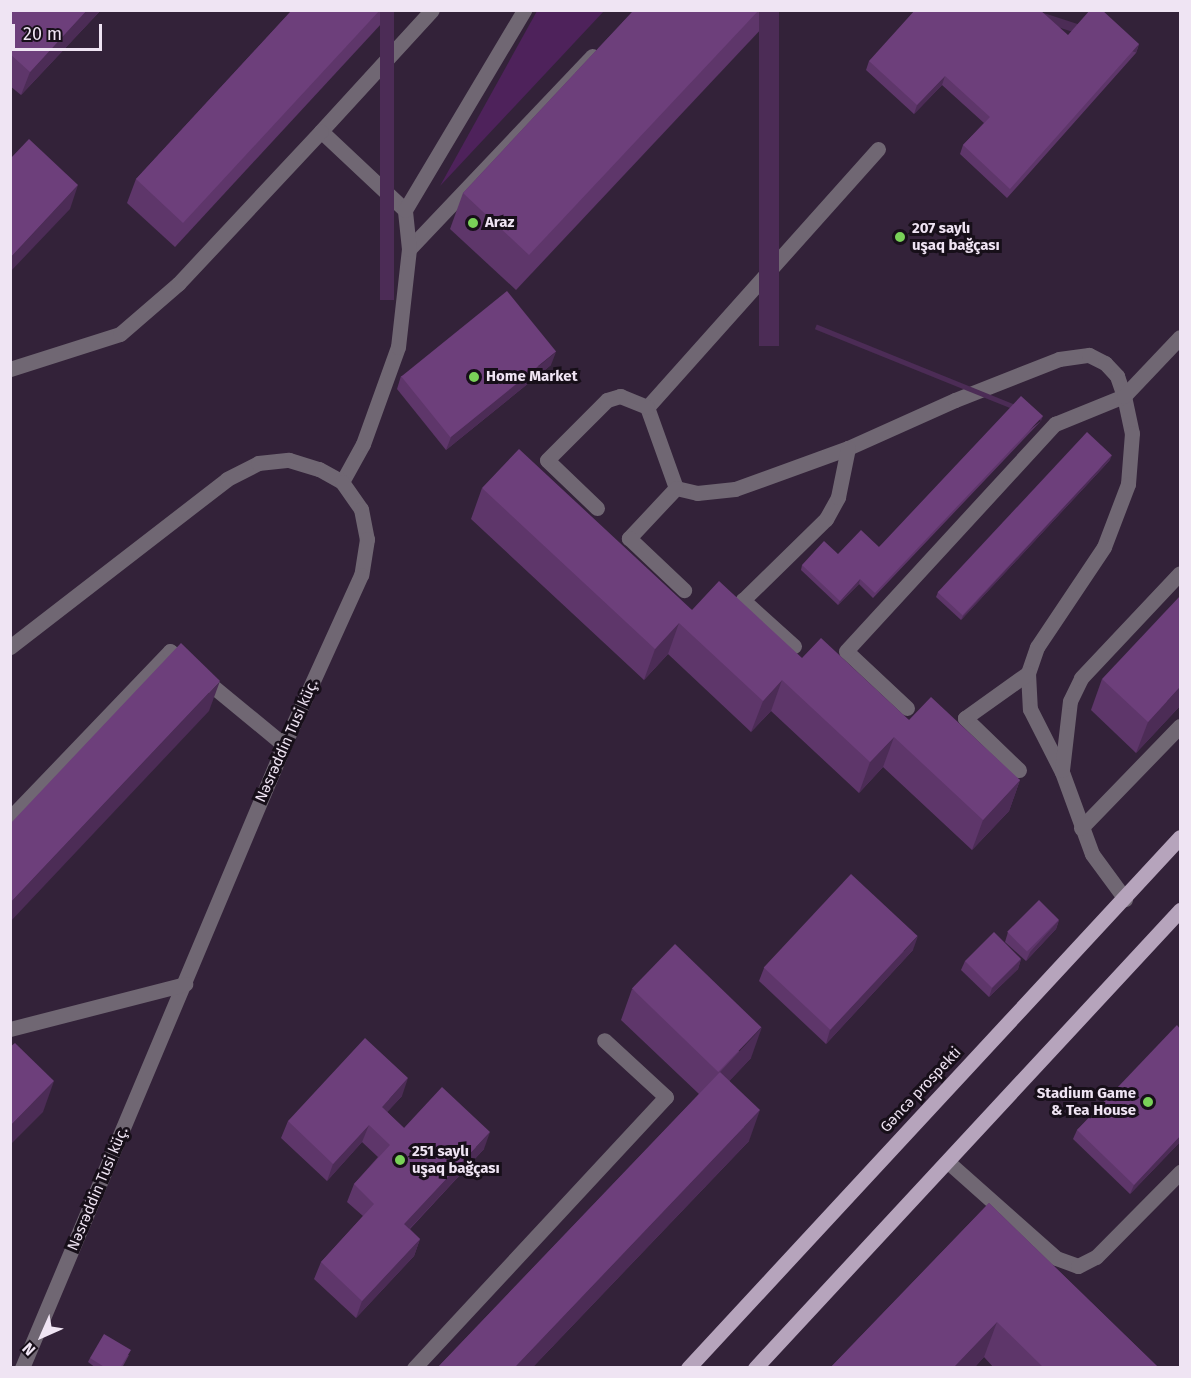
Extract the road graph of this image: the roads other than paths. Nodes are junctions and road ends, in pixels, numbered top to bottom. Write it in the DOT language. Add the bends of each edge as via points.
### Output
graph roads {
  1 [pos="432,10"];
  2 [pos="524,10"];
  3 [pos="604,43"];
  4 [pos="321,131"];
  5 [pos="878,149"];
  6 [pos="405,210"];
  7 [pos="409,249"];
  8 [pos="1180,337"];
  9 [pos="10,369"];
  10 [pos="1124,396"];
  11 [pos="647,407"];
  12 [pos="848,448"];
  13 [pos="342,482"];
  14 [pos="676,488"];
  15 [pos="597,508"];
  16 [pos="1180,573"];
  17 [pos="684,590"];
  18 [pos="794,646"];
  19 [pos="10,647"];
  20 [pos="1028,673"];
  21 [pos="907,708"];
  22 [pos="1180,726"];
  23 [pos="284,745"];
  24 [pos="1019,770"];
  25 [pos="1062,772"];
  26 [pos="10,818"];
  27 [pos="1081,828"];
  28 [pos="1180,837"];
  29 [pos="1125,898"];
  30 [pos="1180,910"];
  31 [pos="185,984"];
  32 [pos="10,1029"];
  33 [pos="604,1040"];
  34 [pos="948,1162"];
  35 [pos="1180,1172"];
  36 [pos="22,1368"];
  37 [pos="414,1368"];
  38 [pos="688,1368"];
  39 [pos="755,1368"];
  1 -- 4 [label="street"];
  2 -- 6 [label="street"];
  3 -- 7 [label="street"];
  4 -- 6 [label="street"];
  4 -- 9 [label="street" via="178,284 120,334"];
  5 -- 11 [label="street"];
  6 -- 7 [label="street"];
  7 -- 13 [label="street" via="398,347 363,444"];
  8 -- 10 [label="street"];
  10 -- 12 [label="street" via="1117,376 1105,363 1089,355 1059,359"];
  10 -- 20 [label="street" via="1132,433 1128,484 1104,547 1037,647"];
  10 -- 21 [label="street" via="1055,424 846,651"];
  11 -- 14 [label="street"];
  11 -- 15 [label="street" via="620,396 607,400 547,460"];
  12 -- 14 [label="street" via="735,489 697,493"];
  12 -- 18 [label="street" via="838,497 825,519 743,600"];
  13 -- 19 [label="street, Nəsrəddin Tusi küç." via="319,469 289,460 258,463 227,479"];
  13 -- 23 [label="street, Nəsrəddin Tusi küç." via="361,509 367,539 361,575"];
  14 -- 17 [label="street" via="629,538"];
  16 -- 25 [label="street" via="1081,678 1070,701"];
  20 -- 24 [label="street" via="965,718"];
  20 -- 25 [label="street" via="1030,709"];
  22 -- 27 [label="street"];
  23 -- 26 [label="street" via="170,651"];
  23 -- 31 [label="street, Nəsrəddin Tusi küç."];
  25 -- 27 [label="street"];
  27 -- 29 [label="street" via="1092,854"];
  28 -- 29 [label="main road, Gəncə prospekti"];
  29 -- 38 [label="main road, Gəncə prospekti"];
  30 -- 34 [label="main road"];
  31 -- 32 [label="street"];
  31 -- 36 [label="street, Nəsrəddin Tusi küç."];
  33 -- 37 [label="street" via="666,1097"];
  34 -- 35 [label="street" via="1056,1258 1078,1266 1096,1257"];
  34 -- 39 [label="main road"];
}
